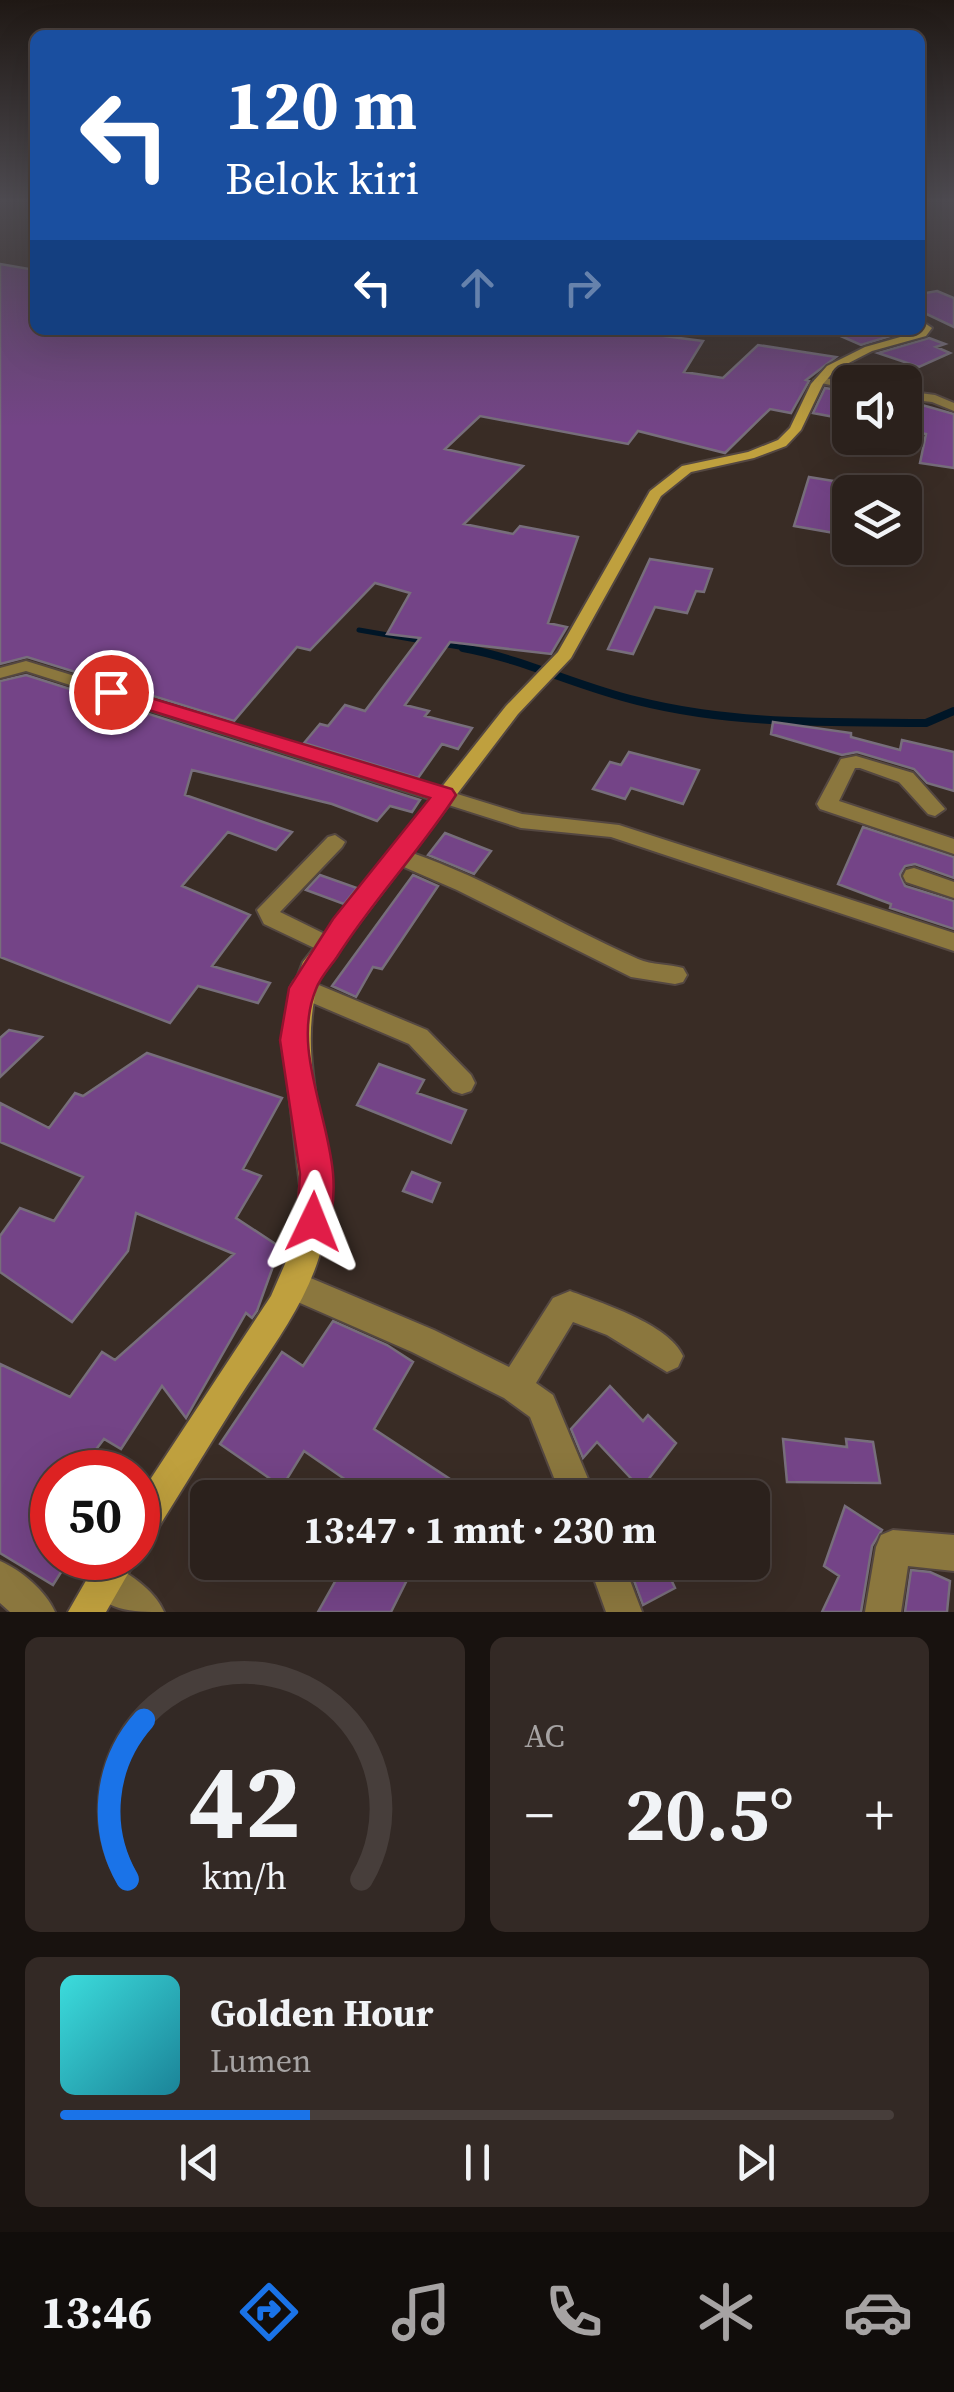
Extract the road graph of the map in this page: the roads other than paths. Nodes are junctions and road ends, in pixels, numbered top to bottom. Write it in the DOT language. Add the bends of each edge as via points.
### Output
graph roads {
  1 [pos="919,335"];
  2 [pos="820,380"];
  3 [pos="832,382"];
  4 [pos="954,390"];
  5 [pos="922,397"];
  6 [pos="936,399"];
  7 [pos="954,407"];
  8 [pos="0,673"];
  9 [pos="444,795"];
  10 [pos="935,809"];
  11 [pos="334,842"];
  12 [pos="954,847"];
  13 [pos="397,856"];
  14 [pos="914,876"];
  15 [pos="954,890"];
  16 [pos="954,942"];
  17 [pos="329,946"];
  18 [pos="675,975"];
  19 [pos="302,988"];
  20 [pos="462,1082"];
  21 [pos="294,1286"];
  22 [pos="667,1356"];
  23 [pos="516,1388"];
  24 [pos="572,1480"];
  25 [pos="160,1495"];
  26 [pos="954,1553"];
  27 [pos="0,1579"];
  28 [pos="105,1580"];
  29 [pos="121,1580"];
  30 [pos="611,1580"];
  31 [pos="37,1612"];
  32 [pos="86,1612"];
  33 [pos="146,1612"];
  34 [pos="624,1612"];
  35 [pos="884,1612"];
  1 -- 2 [label="main road" via="852,358"];
  2 -- 3 [label="street"];
  2 -- 9 [label="main road" via="782,443 692,466 666,481 580,632"];
  4 -- 6 [label="street"];
  5 -- 6 [label="street"];
  6 -- 7 [label="street"];
  8 -- 9 [label="street" via="26,666"];
  9 -- 13 [label="main road"];
  9 -- 16 [label="street" via="521,820 612,830"];
  10 -- 12 [label="street" via="903,773 856,761 848,762 827,804"];
  11 -- 17 [label="street" via="268,910"];
  13 -- 17 [label="main road"];
  13 -- 18 [label="street" via="639,970"];
  14 -- 15 [label="street"];
  17 -- 19 [label="main road"];
  19 -- 20 [label="street" via="418,1036"];
  19 -- 21 [label="main road" via="294,1040 316,1174 313,1222"];
  21 -- 23 [label="street"];
  21 -- 25 [label="main road"];
  22 -- 23 [label="street" via="616,1324 570,1306"];
  23 -- 24 [label="street" via="542,1406"];
  26 -- 35 [label="street" via="893,1547"];
  27 -- 31 [label="street"];
  28 -- 32 [label="main road"];
  29 -- 33 [label="street"];
  30 -- 34 [label="street"];
}
